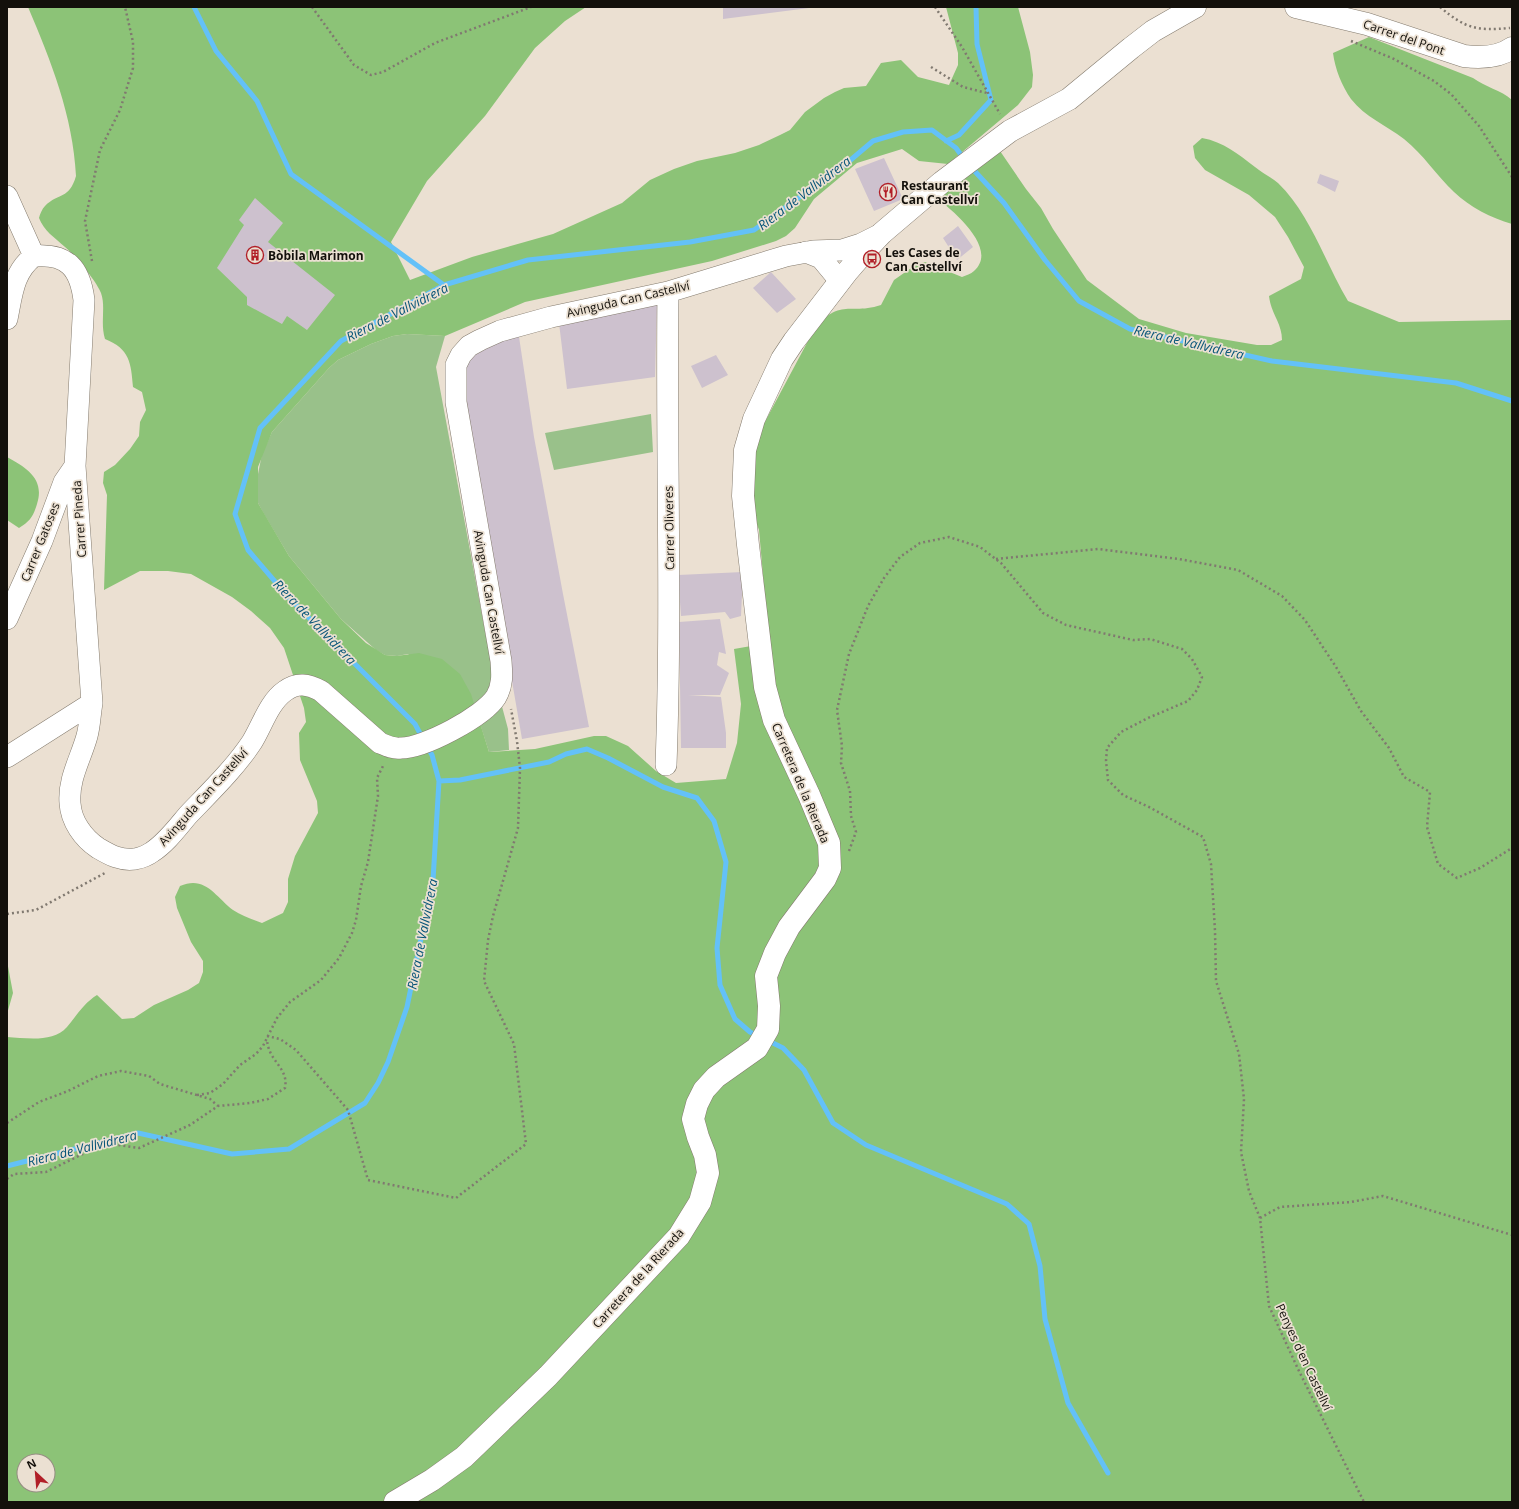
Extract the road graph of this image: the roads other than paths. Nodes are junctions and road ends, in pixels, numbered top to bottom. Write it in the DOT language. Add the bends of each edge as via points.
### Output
graph roads {
  1 [pos="1195,7"];
  2 [pos="1296,7"];
  3 [pos="1512,48"];
  4 [pos="7,196"];
  5 [pos="882,233"];
  6 [pos="805,252"];
  7 [pos="828,252"];
  8 [pos="34,256"];
  9 [pos="844,276"];
  10 [pos="668,292"];
  11 [pos="7,319"];
  12 [pos="75,466"];
  13 [pos="7,619"];
  14 [pos="92,703"];
  15 [pos="7,756"];
  16 [pos="666,764"];
  17 [pos="117,858"];
  18 [pos="395,1502"];
  1 -- 5 [label="street, Carretera de la Rierada" via="1153,31 1069,99 1010,131 983,150"];
  2 -- 3 [label="street, Carrer del Pont" via="1367,24 1464,56 1495,56"];
  4 -- 8 [label="street"];
  5 -- 7 [label="street, Avinguda Can Castellví" via="853,247"];
  5 -- 9 [label="street, Carretera de la Rierada"];
  6 -- 7 [label="street, Avinguda Can Castellví"];
  6 -- 9 [label="street" via="821,258"];
  6 -- 10 [label="street, Avinguda Can Castellví"];
  7 -- 9 [label="street" via="840,259"];
  8 -- 11 [label="street" via="24,264 14,282"];
  8 -- 12 [label="street, Carrer Pineda" via="45,255 66,261 75,269 82,284 84,300"];
  9 -- 18 [label="street, Carretera de la Rierada" via="794,341 770,384 754,419 745,450 743,475 748,545 765,687 774,720 829,843 830,868 825,879 789,927 775,953 766,976 768,1028 757,1048 716,1077 704,1090 697,1104 693,1119 708,1173 700,1202 679,1236 548,1376 464,1457"];
  10 -- 16 [label="street, Carrer Oliveres" via="670,551"];
  10 -- 17 [label="street, Avinguda Can Castellví" via="525,323 480,340 469,346 457,360 456,402 500,655 502,682 497,696 488,708 414,747 391,748 368,734 321,692 302,684 292,687 278,697 240,758 169,836 151,852 135,858"];
  12 -- 13 [label="street, Carrer Gatoses" via="64,482 42,541"];
  12 -- 14 [label="street, Carrer Pineda"];
  14 -- 15 [label="street"];
  14 -- 17 [label="street, Carrer Pineda" via="87,736 72,782 70,804 72,815 83,834 96,846"];
}
